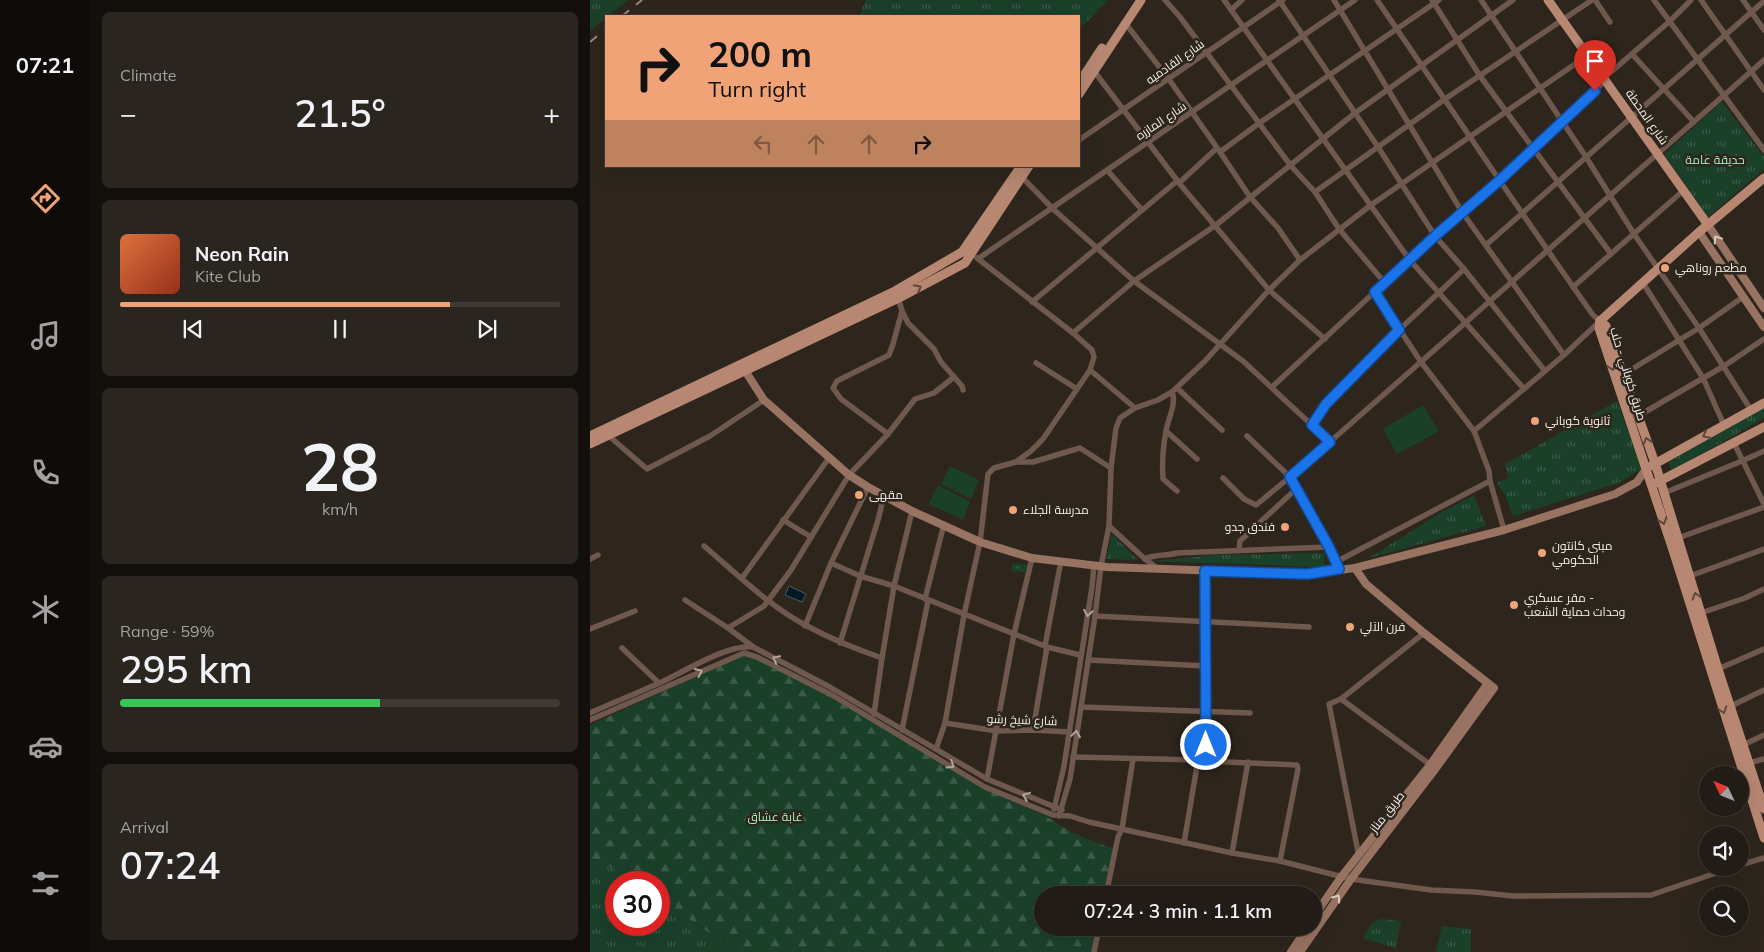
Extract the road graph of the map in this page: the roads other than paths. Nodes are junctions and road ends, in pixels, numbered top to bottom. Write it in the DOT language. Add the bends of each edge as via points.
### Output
graph roads {
  1 [pos="1134,0"];
  2 [pos="1141,0"];
  3 [pos="1166,0"];
  4 [pos="1224,0"];
  5 [pos="1242,0"];
  6 [pos="1334,0"];
  7 [pos="1354,0"];
  8 [pos="1377,0"];
  9 [pos="1481,0"];
  10 [pos="1513,0"];
  11 [pos="1548,0"];
  12 [pos="1593,0"];
  13 [pos="1654,0"];
  14 [pos="1691,0"];
  15 [pos="1701,0"];
  16 [pos="1743,0"];
  17 [pos="1281,1"];
  18 [pos="1435,1"];
  19 [pos="1764,1"];
  20 [pos="1231,10"];
  21 [pos="1340,10"];
  22 [pos="1752,12"];
  23 [pos="1492,16"];
  24 [pos="1563,20"];
  25 [pos="1670,21"];
  26 [pos="1610,22"];
  27 [pos="1125,23"];
  28 [pos="1244,27"];
  29 [pos="1397,29"];
  30 [pos="1764,30"];
  31 [pos="1303,35"];
  32 [pos="1725,35"];
  33 [pos="1457,40"];
  34 [pos="1365,51"];
  35 [pos="1206,52"];
  36 [pos="1516,52"];
  37 [pos="1632,54"];
  38 [pos="1588,55"];
  39 [pos="1697,59"];
  40 [pos="1268,60"];
  41 [pos="1764,60"];
  42 [pos="1421,65"];
  43 [pos="1092,68"];
  44 [pos="1751,72"];
  45 [pos="1330,75"];
  46 [pos="1480,76"];
  47 [pos="1168,78"];
  48 [pos="1605,79"];
  49 [pos="1080,82"];
  50 [pos="1230,86"];
  51 [pos="1541,88"];
  52 [pos="1665,88"];
  53 [pos="1388,89"];
  54 [pos="1764,90"];
  55 [pos="1080,92"];
  56 [pos="1724,96"];
  57 [pos="1295,98"];
  58 [pos="1445,100"];
  59 [pos="1123,110"];
  60 [pos="1191,112"];
  61 [pos="1506,112"];
  62 [pos="1355,113"];
  63 [pos="1632,117"];
  64 [pos="1562,122"];
  65 [pos="1694,122"];
  66 [pos="1258,124"];
  67 [pos="1410,126"];
  68 [pos="1469,137"];
  69 [pos="1080,139"];
  70 [pos="1324,139"];
  71 [pos="1147,142"];
  72 [pos="1378,148"];
  73 [pos="1534,148"];
  74 [pos="1219,150"];
  75 [pos="1764,150"];
  76 [pos="1658,154"];
  77 [pos="1586,157"];
  78 [pos="1433,162"];
  79 [pos="1291,166"];
  80 [pos="1027,167"];
  81 [pos="1107,170"];
  82 [pos="1347,171"];
  83 [pos="1022,177"];
  84 [pos="1764,178"];
  85 [pos="1500,180"];
  86 [pos="1559,181"];
  87 [pos="1178,182"];
  88 [pos="1401,184"];
  89 [pos="1684,190"];
  90 [pos="1315,192"];
  91 [pos="1610,196"];
  92 [pos="1250,198"];
  93 [pos="1371,205"];
  94 [pos="1052,208"];
  95 [pos="1142,210"];
  96 [pos="1462,212"];
  97 [pos="1522,214"];
  98 [pos="1585,218"];
  99 [pos="1216,225"];
  100 [pos="1708,225"];
  101 [pos="1339,229"];
  102 [pos="1699,232"];
  103 [pos="1634,234"];
  104 [pos="1435,236"];
  105 [pos="1486,245"];
  106 [pos="1097,248"];
  107 [pos="1548,250"];
  108 [pos="1611,254"];
  109 [pos="970,256"];
  110 [pos="1300,260"];
  111 [pos="1409,260"];
  112 [pos="1464,269"];
  113 [pos="1659,269"];
  114 [pos="1134,280"];
  115 [pos="1385,282"];
  116 [pos="1512,282"];
  117 [pos="1643,282"];
  118 [pos="1573,286"];
  119 [pos="1269,290"];
  120 [pos="1375,292"];
  121 [pos="1439,292"];
  122 [pos="897,295"];
  123 [pos="1744,297"];
  124 [pos="1490,301"];
  125 [pos="1032,302"];
  126 [pos="1764,308"];
  127 [pos="902,311"];
  128 [pos="1600,321"];
  129 [pos="1465,324"];
  130 [pos="1764,327"];
  131 [pos="1699,328"];
  132 [pos="1399,330"];
  133 [pos="1073,333"];
  134 [pos="1680,339"];
  135 [pos="1764,339"];
  136 [pos="1325,340"];
  137 [pos="1221,345"];
  138 [pos="1564,355"];
  139 [pos="1421,362"];
  140 [pos="1036,363"];
  141 [pos="1724,366"];
  142 [pos="743,367"];
  143 [pos="1090,370"];
  144 [pos="1545,371"];
  145 [pos="1624,374"];
  146 [pos="954,377"];
  147 [pos="1703,378"];
  148 [pos="1272,387"];
  149 [pos="1077,389"];
  150 [pos="1524,389"];
  151 [pos="963,390"];
  152 [pos="1174,390"];
  153 [pos="764,400"];
  154 [pos="1764,403"];
  155 [pos="1135,408"];
  156 [pos="1751,410"];
  157 [pos="1638,416"];
  158 [pos="1312,425"];
  159 [pos="1724,425"];
  160 [pos="1763,429"];
  161 [pos="1222,430"];
  162 [pos="1166,431"];
  163 [pos="1474,431"];
  164 [pos="888,434"];
  165 [pos="590,436"];
  166 [pos="610,436"];
  167 [pos="1247,436"];
  168 [pos="1330,442"];
  169 [pos="1734,443"];
  170 [pos="590,444"];
  171 [pos="1764,451"];
  172 [pos="829,458"];
  173 [pos="1198,458"];
  174 [pos="1016,462"];
  175 [pos="1742,462"];
  176 [pos="1655,463"];
  177 [pos="1111,468"];
  178 [pos="1646,469"];
  179 [pos="849,475"];
  180 [pos="1290,477"];
  181 [pos="1223,478"];
  182 [pos="1490,481"];
  183 [pos="1638,482"];
  184 [pos="1661,482"];
  185 [pos="1651,485"];
  186 [pos="868,487"];
  187 [pos="1296,489"];
  188 [pos="1178,491"];
  189 [pos="1664,493"];
  190 [pos="884,496"];
  191 [pos="1764,506"];
  192 [pos="912,511"];
  193 [pos="783,520"];
  194 [pos="944,524"];
  195 [pos="1109,526"];
  196 [pos="1504,530"];
  197 [pos="811,537"];
  198 [pos="1678,538"];
  199 [pos="980,542"];
  200 [pos="704,546"];
  201 [pos="1329,547"];
  202 [pos="1764,549"];
  203 [pos="1240,550"];
  204 [pos="598,555"];
  205 [pos="1032,558"];
  206 [pos="590,559"];
  207 [pos="1145,559"];
  208 [pos="1061,561"];
  209 [pos="831,563"];
  210 [pos="1097,566"];
  211 [pos="1338,566"];
  212 [pos="1355,568"];
  213 [pos="1159,570"];
  214 [pos="1205,571"];
  215 [pos="860,576"];
  216 [pos="1690,576"];
  217 [pos="742,578"];
  218 [pos="894,586"];
  219 [pos="1764,589"];
  220 [pos="685,600"];
  221 [pos="927,600"];
  222 [pos="769,601"];
  223 [pos="635,611"];
  224 [pos="1701,613"];
  225 [pos="964,615"];
  226 [pos="1095,616"];
  227 [pos="1205,621"];
  228 [pos="805,626"];
  229 [pos="1309,627"];
  230 [pos="728,628"];
  231 [pos="590,629"];
  232 [pos="1424,633"];
  233 [pos="1014,634"];
  234 [pos="840,643"];
  235 [pos="753,647"];
  236 [pos="1046,647"];
  237 [pos="622,648"];
  238 [pos="1764,649"];
  239 [pos="1080,655"];
  240 [pos="882,658"];
  241 [pos="1089,660"];
  242 [pos="1206,666"];
  243 [pos="1718,669"];
  244 [pos="1718,681"];
  245 [pos="658,684"];
  246 [pos="1764,690"];
  247 [pos="1342,698"];
  248 [pos="1730,706"];
  249 [pos="1081,707"];
  250 [pos="590,713"];
  251 [pos="1206,713"];
  252 [pos="1250,713"];
  253 [pos="874,714"];
  254 [pos="590,720"];
  255 [pos="945,723"];
  256 [pos="902,730"];
  257 [pos="1033,730"];
  258 [pos="997,731"];
  259 [pos="1069,732"];
  260 [pos="1764,735"];
  261 [pos="1743,746"];
  262 [pos="936,749"];
  263 [pos="1073,758"];
  264 [pos="1133,759"];
  265 [pos="1764,759"];
  266 [pos="1198,760"];
  267 [pos="1206,760"];
  268 [pos="1248,762"];
  269 [pos="1749,763"];
  270 [pos="1433,766"];
  271 [pos="987,779"];
  272 [pos="1763,803"];
  273 [pos="1058,808"];
  274 [pos="1056,815"];
  275 [pos="1070,816"];
  276 [pos="1122,829"];
  277 [pos="1764,838"];
  278 [pos="1184,842"];
  279 [pos="1232,854"];
  280 [pos="1358,856"];
  281 [pos="1764,858"];
  282 [pos="1280,861"];
  283 [pos="1749,862"];
  284 [pos="1363,863"];
  285 [pos="1342,876"];
  286 [pos="1707,876"];
  287 [pos="1351,879"];
  288 [pos="1108,886"];
  289 [pos="1322,905"];
  290 [pos="1097,936"];
  291 [pos="1302,936"];
  292 [pos="1094,952"];
  293 [pos="1291,952"];
  294 [pos="1300,952"];
  1 -- 43 [label="main road"];
  2 -- 27 [label="main road"];
  3 -- 35 [label="street"];
  4 -- 20 [label="street"];
  5 -- 20 [label="street"];
  6 -- 21 [label="street"];
  7 -- 21 [label="street, شارع المازره"];
  8 -- 29 [label="street"];
  9 -- 23 [label="street"];
  10 -- 23 [label="street"];
  11 -- 24 [label="main road, شارع المحطة"];
  12 -- 24 [label="street"];
  12 -- 26 [label="street"];
  13 -- 25 [label="street"];
  14 -- 25 [label="street"];
  15 -- 32 [label="street"];
  16 -- 22 [label="street"];
  17 -- 28 [label="street, شارع القادميه"];
  17 -- 31 [label="street"];
  18 -- 29 [label="street"];
  18 -- 33 [label="street"];
  19 -- 22 [label="street"];
  20 -- 28 [label="street"];
  21 -- 31 [label="street, شارع المازره"];
  21 -- 34 [label="street"];
  22 -- 30 [label="street"];
  22 -- 32 [label="street"];
  23 -- 33 [label="street"];
  23 -- 36 [label="street"];
  24 -- 36 [label="street"];
  24 -- 38 [label="main road, شارع المحطة"];
  25 -- 37 [label="street"];
  25 -- 39 [label="street"];
  27 -- 43 [label="main road"];
  27 -- 47 [label="street"];
  28 -- 35 [label="street, شارع القادميه"];
  28 -- 40 [label="street"];
  29 -- 34 [label="street"];
  29 -- 42 [label="street"];
  31 -- 40 [label="street, شارع المازره"];
  31 -- 45 [label="street"];
  32 -- 39 [label="street"];
  32 -- 44 [label="street"];
  33 -- 42 [label="street"];
  33 -- 46 [label="street"];
  34 -- 45 [label="street"];
  34 -- 53 [label="street"];
  35 -- 47 [label="street, شارع القادميه"];
  35 -- 50 [label="street"];
  36 -- 46 [label="street"];
  36 -- 51 [label="street"];
  37 -- 48 [label="street"];
  37 -- 52 [label="street"];
  38 -- 48 [label="main road, شارع المحطة"];
  38 -- 51 [label="street"];
  39 -- 52 [label="street"];
  39 -- 56 [label="street"];
  40 -- 50 [label="street, شارع المازره"];
  40 -- 57 [label="street"];
  41 -- 44 [label="street"];
  42 -- 53 [label="street"];
  42 -- 58 [label="street"];
  43 -- 49 [label="main road"];
  43 -- 55 [label="main road"];
  43 -- 59 [label="street"];
  44 -- 54 [label="street"];
  44 -- 56 [label="street"];
  45 -- 57 [label="street"];
  45 -- 62 [label="street"];
  46 -- 58 [label="street"];
  46 -- 61 [label="street"];
  47 -- 59 [label="street, شارع القادميه"];
  47 -- 60 [label="street"];
  48 -- 63 [label="main road, شارع المحطة"];
  48 -- 64 [label="street"];
  50 -- 60 [label="street, شارع المازره"];
  50 -- 66 [label="street"];
  51 -- 61 [label="street"];
  51 -- 64 [label="street"];
  52 -- 63 [label="street"];
  52 -- 65 [label="street"];
  53 -- 62 [label="street"];
  53 -- 67 [label="street"];
  56 -- 65 [label="street"];
  56 -- 75 [label="street"];
  57 -- 66 [label="street"];
  57 -- 70 [label="street"];
  58 -- 67 [label="street"];
  58 -- 68 [label="street"];
  59 -- 69 [label="street, شارع القادميه"];
  59 -- 71 [label="street"];
  60 -- 71 [label="street, شارع المازره"];
  60 -- 74 [label="street"];
  61 -- 68 [label="street"];
  61 -- 73 [label="street"];
  62 -- 70 [label="street"];
  62 -- 72 [label="street"];
  63 -- 76 [label="main road, شارع المحطة"];
  63 -- 77 [label="street"];
  64 -- 73 [label="street"];
  64 -- 77 [label="street"];
  65 -- 76 [label="street"];
  66 -- 74 [label="street"];
  66 -- 79 [label="street"];
  67 -- 72 [label="street"];
  67 -- 78 [label="street"];
  68 -- 78 [label="street"];
  68 -- 85 [label="street"];
  70 -- 79 [label="street"];
  70 -- 82 [label="street"];
  71 -- 81 [label="street, شارع المازره"];
  71 -- 87 [label="street"];
  72 -- 82 [label="street"];
  72 -- 88 [label="street"];
  73 -- 85 [label="street"];
  73 -- 86 [label="street"];
  74 -- 87 [label="street"];
  74 -- 92 [label="street"];
  76 -- 89 [label="main road, شارع المحطة"];
  76 -- 91 [label="street"];
  77 -- 86 [label="street"];
  77 -- 91 [label="street"];
  78 -- 88 [label="street"];
  78 -- 96 [label="street"];
  79 -- 90 [label="street"];
  79 -- 92 [label="street"];
  80 -- 83 [label="main road"];
  80 -- 109 [label="main road"];
  81 -- 94 [label="street, شارع المازره"];
  81 -- 95 [label="street"];
  82 -- 90 [label="street"];
  82 -- 93 [label="street"];
  83 -- 94 [label="street"];
  83 -- 109 [label="main road"];
  84 -- 100 [label="main road"];
  85 -- 96 [label="street"];
  85 -- 97 [label="street"];
  86 -- 97 [label="street"];
  86 -- 98 [label="street"];
  87 -- 95 [label="street"];
  87 -- 99 [label="street"];
  88 -- 93 [label="street"];
  88 -- 104 [label="street"];
  89 -- 100 [label="main road, شارع المحطة"];
  89 -- 103 [label="street"];
  90 -- 101 [label="street"];
  91 -- 98 [label="street"];
  91 -- 103 [label="street"];
  92 -- 99 [label="street"];
  92 -- 110 [label="street" via="1278,228"];
  93 -- 101 [label="street"];
  93 -- 111 [label="street"];
  94 -- 106 [label="street"];
  94 -- 109 [label="street, شارع المازره"];
  95 -- 106 [label="street"];
  96 -- 104 [label="street"];
  96 -- 105 [label="street"];
  97 -- 105 [label="street"];
  97 -- 107 [label="street"];
  98 -- 107 [label="street"];
  98 -- 108 [label="street"];
  99 -- 114 [label="street"];
  99 -- 119 [label="street"];
  100 -- 102 [label="main road"];
  126 -- 100 [label="main road, one-way"];
  101 -- 110 [label="street"];
  101 -- 115 [label="street"];
  102 -- 113 [label="main road"];
  102 -- 123 [label="main road"];
  103 -- 108 [label="street"];
  103 -- 113 [label="street"];
  104 -- 111 [label="street"];
  104 -- 112 [label="street"];
  105 -- 116 [label="street"];
  106 -- 114 [label="street"];
  106 -- 125 [label="street"];
  107 -- 116 [label="street"];
  107 -- 118 [label="street"];
  108 -- 118 [label="street"];
  109 -- 122 [label="main road"];
  109 -- 125 [label="street"];
  110 -- 119 [label="street"];
  111 -- 115 [label="street"];
  111 -- 121 [label="street"];
  112 -- 121 [label="street"];
  112 -- 124 [label="street"];
  113 -- 117 [label="main road"];
  113 -- 131 [label="street"];
  114 -- 133 [label="street"];
  114 -- 137 [label="street"];
  115 -- 120 [label="street"];
  116 -- 124 [label="street"];
  116 -- 138 [label="street"];
  117 -- 128 [label="main road"];
  117 -- 134 [label="street"];
  118 -- 128 [label="street"];
  119 -- 136 [label="street"];
  119 -- 137 [label="street"];
  120 -- 132 [label="street"];
  120 -- 136 [label="street"];
  121 -- 129 [label="street"];
  121 -- 132 [label="street"];
  122 -- 127 [label="street"];
  122 -- 142 [label="main road"];
  123 -- 130 [label="main road"];
  123 -- 131 [label="street"];
  124 -- 129 [label="street"];
  124 -- 144 [label="street"];
  125 -- 133 [label="street"];
  127 -- 146 [label="street" via="908,323 934,349"];
  127 -- 164 [label="street" via="888,354 837,381 833,388 841,399"];
  128 -- 138 [label="street"];
  128 -- 145 [label="main road, طريق كوباني - حلب" via="1606,326"];
  128 -- 178 [label="main road, طريق كوباني - حلب, one-way" via="1599,328"];
  129 -- 139 [label="street"];
  129 -- 150 [label="street"];
  131 -- 134 [label="street"];
  131 -- 141 [label="street"];
  132 -- 139 [label="street"];
  132 -- 158 [label="street" via="1326,404"];
  133 -- 143 [label="street" via="1092,350 1094,357"];
  134 -- 145 [label="street"];
  134 -- 147 [label="street"];
  135 -- 141 [label="street"];
  136 -- 148 [label="street"];
  137 -- 148 [label="street"];
  137 -- 152 [label="street"];
  138 -- 144 [label="street"];
  139 -- 163 [label="street"];
  139 -- 168 [label="street"];
  140 -- 149 [label="street"];
  141 -- 147 [label="street"];
  141 -- 156 [label="street"];
  142 -- 153 [label="main road"];
  142 -- 165 [label="main road"];
  142 -- 166 [label="main road"];
  143 -- 149 [label="street"];
  143 -- 155 [label="street"];
  144 -- 150 [label="street"];
  145 -- 157 [label="main road, طريق كوباني - حلب"];
  146 -- 151 [label="street"];
  146 -- 164 [label="street" via="934,393 914,399"];
  147 -- 157 [label="street"];
  147 -- 159 [label="street"];
  148 -- 158 [label="street"];
  149 -- 174 [label="street" via="1032,451"];
  150 -- 163 [label="street"];
  152 -- 155 [label="street"];
  152 -- 161 [label="street"];
  152 -- 162 [label="street" via="1175,398"];
  153 -- 166 [label="street" via="710,436 647,469"];
  153 -- 172 [label="main road"];
  154 -- 156 [label="main road"];
  155 -- 177 [label="street" via="1120,418 1116,428"];
  156 -- 159 [label="main road"];
  176 -- 157 [label="main road, طريق كوباني - حلب, one-way"];
  158 -- 168 [label="street"];
  159 -- 176 [label="main road, one-way"];
  160 -- 169 [label="main road"];
  162 -- 173 [label="street"];
  162 -- 188 [label="street" via="1163,478"];
  163 -- 182 [label="street"];
  164 -- 179 [label="street"];
  166 -- 170 [label="main road"];
  167 -- 180 [label="street"];
  168 -- 180 [label="street"];
  169 -- 175 [label="street"];
  169 -- 184 [label="main road"];
  171 -- 175 [label="street"];
  172 -- 179 [label="main road"];
  172 -- 193 [label="street"];
  174 -- 177 [label="street" via="1033,462 1080,448"];
  174 -- 199 [label="street" via="994,468 988,474"];
  175 -- 189 [label="street"];
  175 -- 191 [label="street"];
  176 -- 178 [label="main road"];
  176 -- 184 [label="main road, طريق كوباني - حلب"];
  177 -- 195 [label="street"];
  178 -- 183 [label="main road"];
  178 -- 185 [label="main road, طريق كوباني - حلب"];
  179 -- 186 [label="main road"];
  179 -- 197 [label="street"];
  180 -- 181 [label="street" via="1256,505 1244,499"];
  180 -- 187 [label="street"];
  182 -- 196 [label="street"];
  182 -- 211 [label="street"];
  183 -- 185 [label="main road"];
  183 -- 196 [label="main road" via="1615,494"];
  184 -- 185 [label="main road"];
  184 -- 189 [label="main road, طريق كوباني - حلب"];
  185 -- 244 [label="main road, طريق كوباني - حلب, one-way"];
  186 -- 190 [label="main road"];
  186 -- 209 [label="street"];
  187 -- 201 [label="street"];
  187 -- 203 [label="street" via="1240,540"];
  189 -- 198 [label="main road, طريق كوباني - حلب"];
  190 -- 192 [label="main road"];
  190 -- 215 [label="street"];
  191 -- 198 [label="street"];
  192 -- 194 [label="main road"];
  192 -- 218 [label="street"];
  193 -- 197 [label="street"];
  193 -- 217 [label="street"];
  194 -- 199 [label="main road"];
  194 -- 221 [label="street"];
  195 -- 207 [label="street"];
  195 -- 210 [label="street"];
  196 -- 212 [label="main road"];
  197 -- 222 [label="street"];
  198 -- 216 [label="main road, طريق كوباني - حلب"];
  199 -- 205 [label="main road"];
  199 -- 225 [label="street"];
  200 -- 217 [label="street"];
  201 -- 203 [label="street"];
  201 -- 211 [label="street"];
  202 -- 216 [label="street"];
  203 -- 207 [label="street" via="1177,553"];
  204 -- 206 [label="street"];
  205 -- 208 [label="main road"];
  205 -- 233 [label="street"];
  207 -- 213 [label="street"];
  208 -- 210 [label="main road"];
  208 -- 236 [label="street"];
  209 -- 215 [label="street"];
  209 -- 228 [label="street"];
  210 -- 213 [label="main road"];
  210 -- 226 [label="street"];
  210 -- 239 [label="street, one-way"];
  211 -- 212 [label="main road"];
  211 -- 214 [label="main road" via="1308,574"];
  212 -- 232 [label="main road" via="1366,584"];
  213 -- 214 [label="main road"];
  214 -- 227 [label="street"];
  215 -- 218 [label="street"];
  215 -- 234 [label="street"];
  224 -- 216 [label="main road, طريق كوباني - حلب, one-way"];
  217 -- 222 [label="street"];
  218 -- 221 [label="street"];
  218 -- 240 [label="street"];
  219 -- 224 [label="street"];
  220 -- 230 [label="street"];
  221 -- 225 [label="street"];
  221 -- 256 [label="street"];
  222 -- 228 [label="street"];
  222 -- 230 [label="street"];
  223 -- 231 [label="street"];
  224 -- 243 [label="main road, طريق كوباني - حلب"];
  225 -- 233 [label="street"];
  225 -- 255 [label="street"];
  226 -- 227 [label="street"];
  226 -- 241 [label="street"];
  227 -- 229 [label="street"];
  227 -- 242 [label="street"];
  228 -- 234 [label="street"];
  230 -- 235 [label="street"];
  232 -- 247 [label="street"];
  232 -- 270 [label="main road, طريق مناز" via="1491,685"];
  233 -- 236 [label="street"];
  233 -- 258 [label="street"];
  234 -- 240 [label="street"];
  235 -- 245 [label="street" via="735,648"];
  253 -- 235 [label="street, one-way"];
  236 -- 239 [label="street"];
  236 -- 257 [label="street"];
  237 -- 245 [label="street"];
  238 -- 243 [label="street"];
  239 -- 259 [label="street"];
  240 -- 253 [label="street"];
  241 -- 242 [label="street"];
  241 -- 249 [label="street"];
  242 -- 251 [label="street"];
  243 -- 244 [label="main road, طريق كوباني - حلب"];
  244 -- 248 [label="main road, طريق كوباني - حلب"];
  244 -- 277 [label="main road, طريق كوباني - حلب, one-way"];
  245 -- 250 [label="street"];
  246 -- 248 [label="street"];
  247 -- 270 [label="street"];
  247 -- 280 [label="street" via="1329,704"];
  248 -- 261 [label="main road, طريق كوباني - حلب"];
  249 -- 251 [label="street"];
  263 -- 249 [label="street, one-way"];
  251 -- 252 [label="street"];
  251 -- 267 [label="street"];
  253 -- 256 [label="street"];
  254 -- 274 [label="street, one-way" via="740,653 749,654 832,695 985,787"];
  255 -- 258 [label="street, شارع شيخ رشو"];
  255 -- 262 [label="street"];
  256 -- 262 [label="street"];
  257 -- 258 [label="street, شارع شيخ رشو"];
  257 -- 259 [label="street, شارع شيخ رشو"];
  258 -- 271 [label="street"];
  259 -- 273 [label="street"];
  260 -- 261 [label="street"];
  261 -- 269 [label="main road, طريق كوباني - حلب"];
  262 -- 271 [label="street"];
  263 -- 264 [label="street"];
  263 -- 273 [label="street" via="1070,779"];
  264 -- 266 [label="street"];
  264 -- 276 [label="street"];
  265 -- 269 [label="street"];
  266 -- 267 [label="street"];
  266 -- 278 [label="street"];
  267 -- 268 [label="street"];
  268 -- 279 [label="street"];
  268 -- 282 [label="street" via="1297,764"];
  269 -- 272 [label="main road, طريق كوباني - حلب"];
  270 -- 280 [label="main road, طريق مناز"];
  270 -- 284 [label="main road, طريق مناز"];
  273 -- 271 [label="street, one-way"];
  273 -- 274 [label="street"];
  273 -- 275 [label="street"];
  274 -- 275 [label="street"];
  275 -- 276 [label="street"];
  276 -- 278 [label="street"];
  276 -- 288 [label="street"];
  278 -- 279 [label="street"];
  279 -- 282 [label="street"];
  280 -- 284 [label="street"];
  280 -- 285 [label="main road, طريق مناز"];
  281 -- 283 [label="street"];
  282 -- 285 [label="street"];
  284 -- 287 [label="main road, طريق مناز"];
  285 -- 287 [label="street"];
  285 -- 289 [label="main road, طريق مناز"];
  286 -- 287 [label="street" via="1651,895 1513,896 1431,890"];
  294 -- 287 [label="main road, طريق مناز, one-way"];
  290 -- 292 [label="street"];
  291 -- 293 [label="main road"];
}
